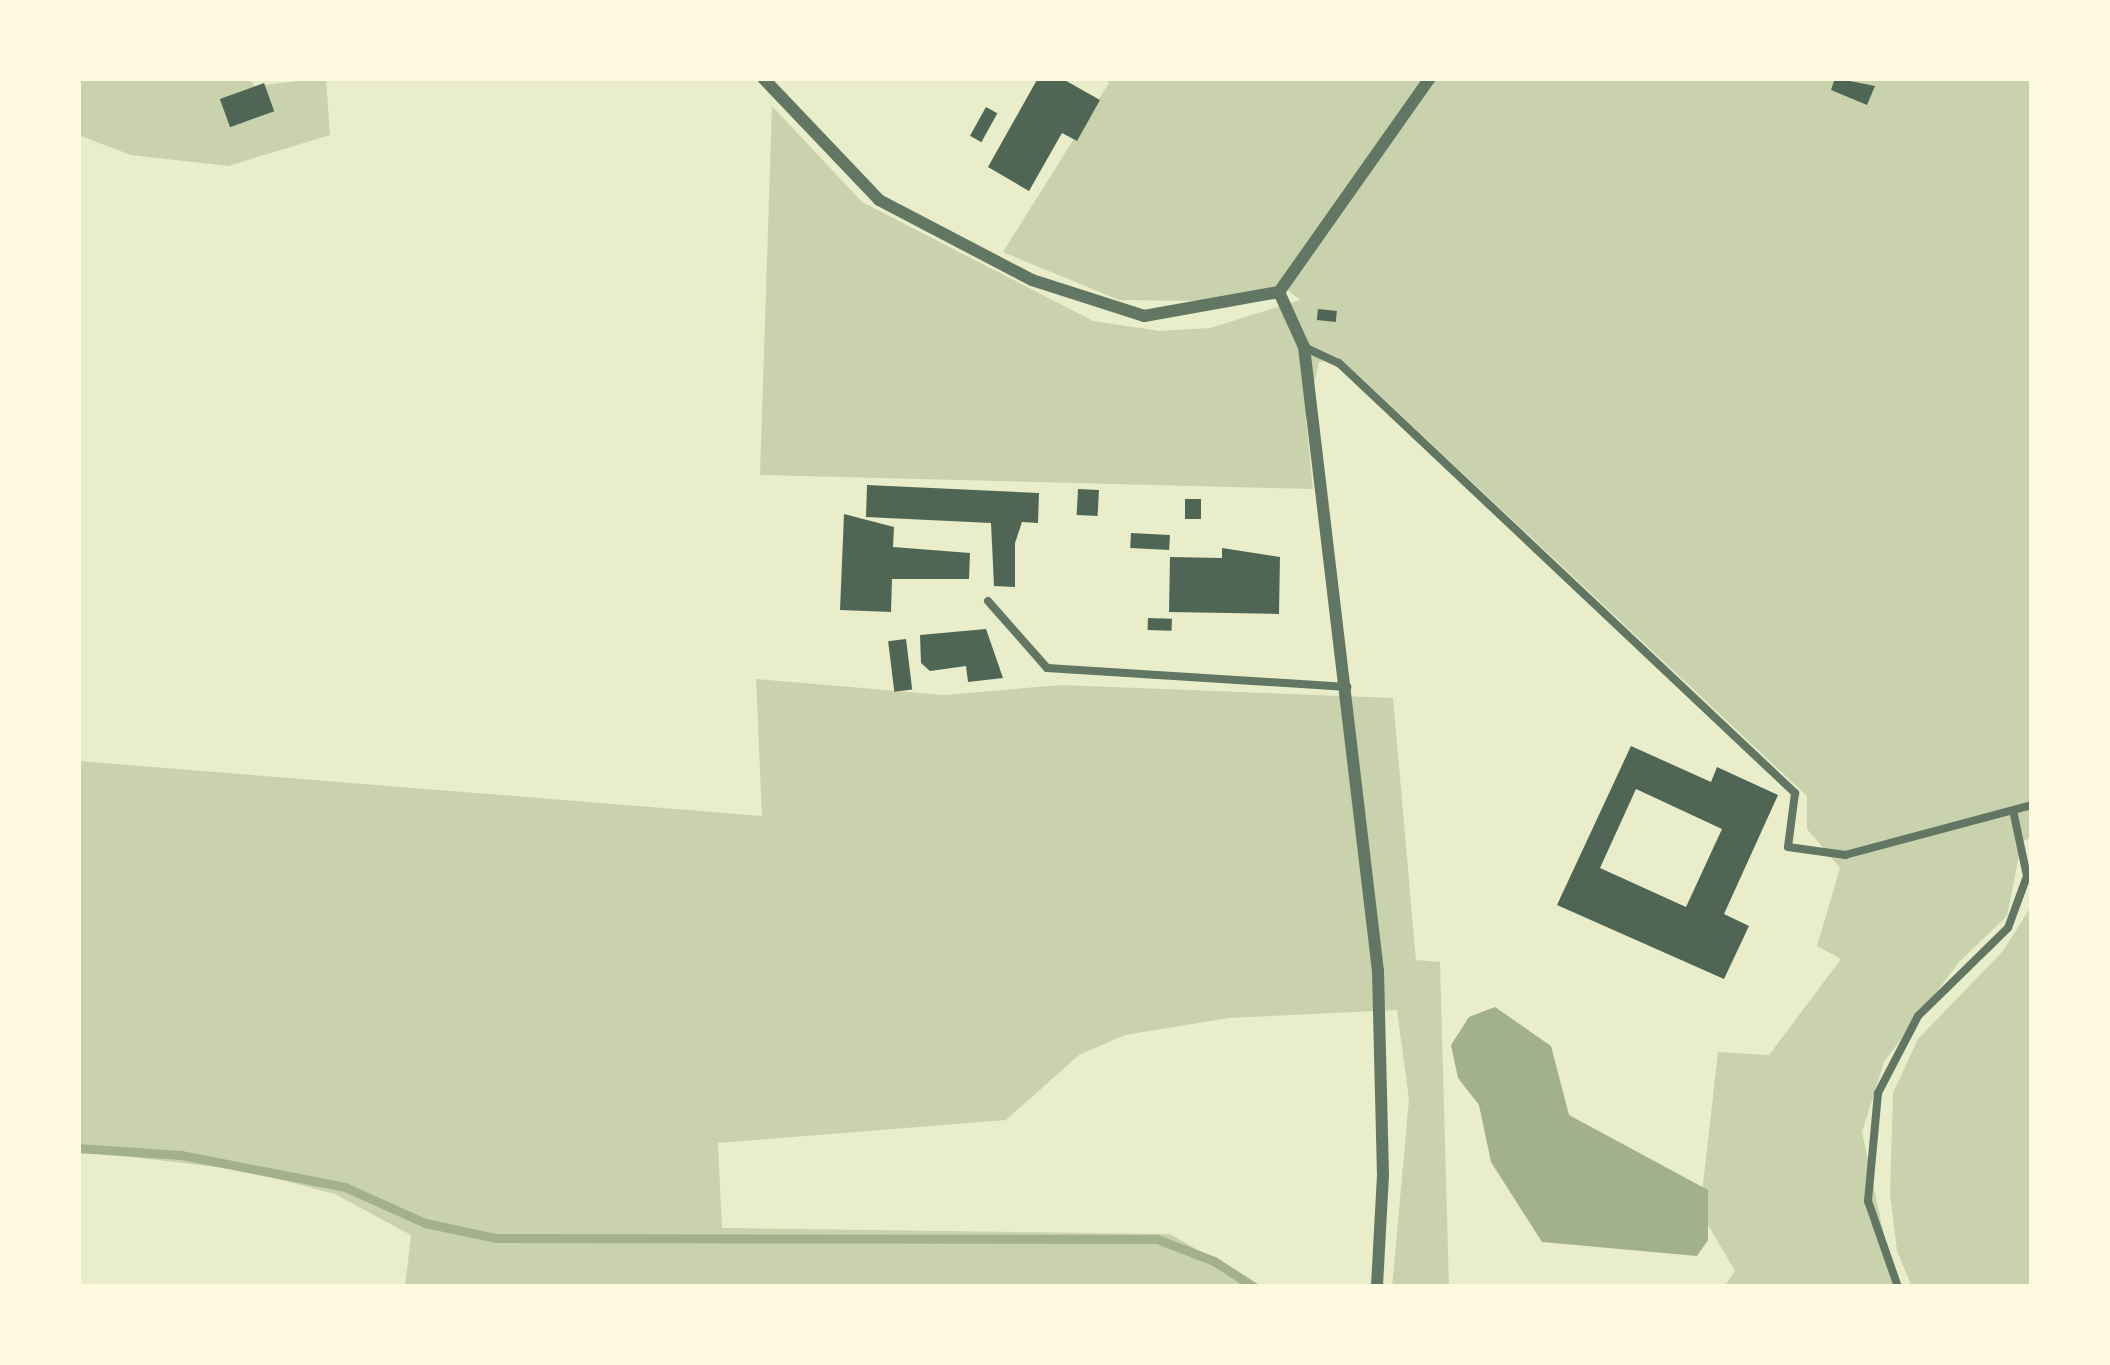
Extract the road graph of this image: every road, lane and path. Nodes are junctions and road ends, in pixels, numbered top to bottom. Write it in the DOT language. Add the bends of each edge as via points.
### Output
graph roads {
  1 [pos="764,78"];
  2 [pos="1430,78"];
  3 [pos="1279,292"];
  4 [pos="1304,347"];
  5 [pos="988,601"];
  6 [pos="1348,687"];
  7 [pos="2032,805"];
  8 [pos="2013,810"];
  9 [pos="1377,1287"];
  10 [pos="1898,1287"];
  1 -- 3 [label="street" via="879,200 1031,280 1144,316"];
  2 -- 3 [label="street"];
  3 -- 4 [label="street"];
  4 -- 6 [label="street"];
  4 -- 8 [label="lane" via="1339,363 1795,793 1788,847 1845,855"];
  5 -- 6 [label="lane" via="1047,668"];
  6 -- 9 [label="street" via="1378,971"];
  7 -- 8 [label="lane"];
  8 -- 10 [label="lane" via="2027,876 2008,928 1918,1016 1878,1093 1868,1201"];
}
